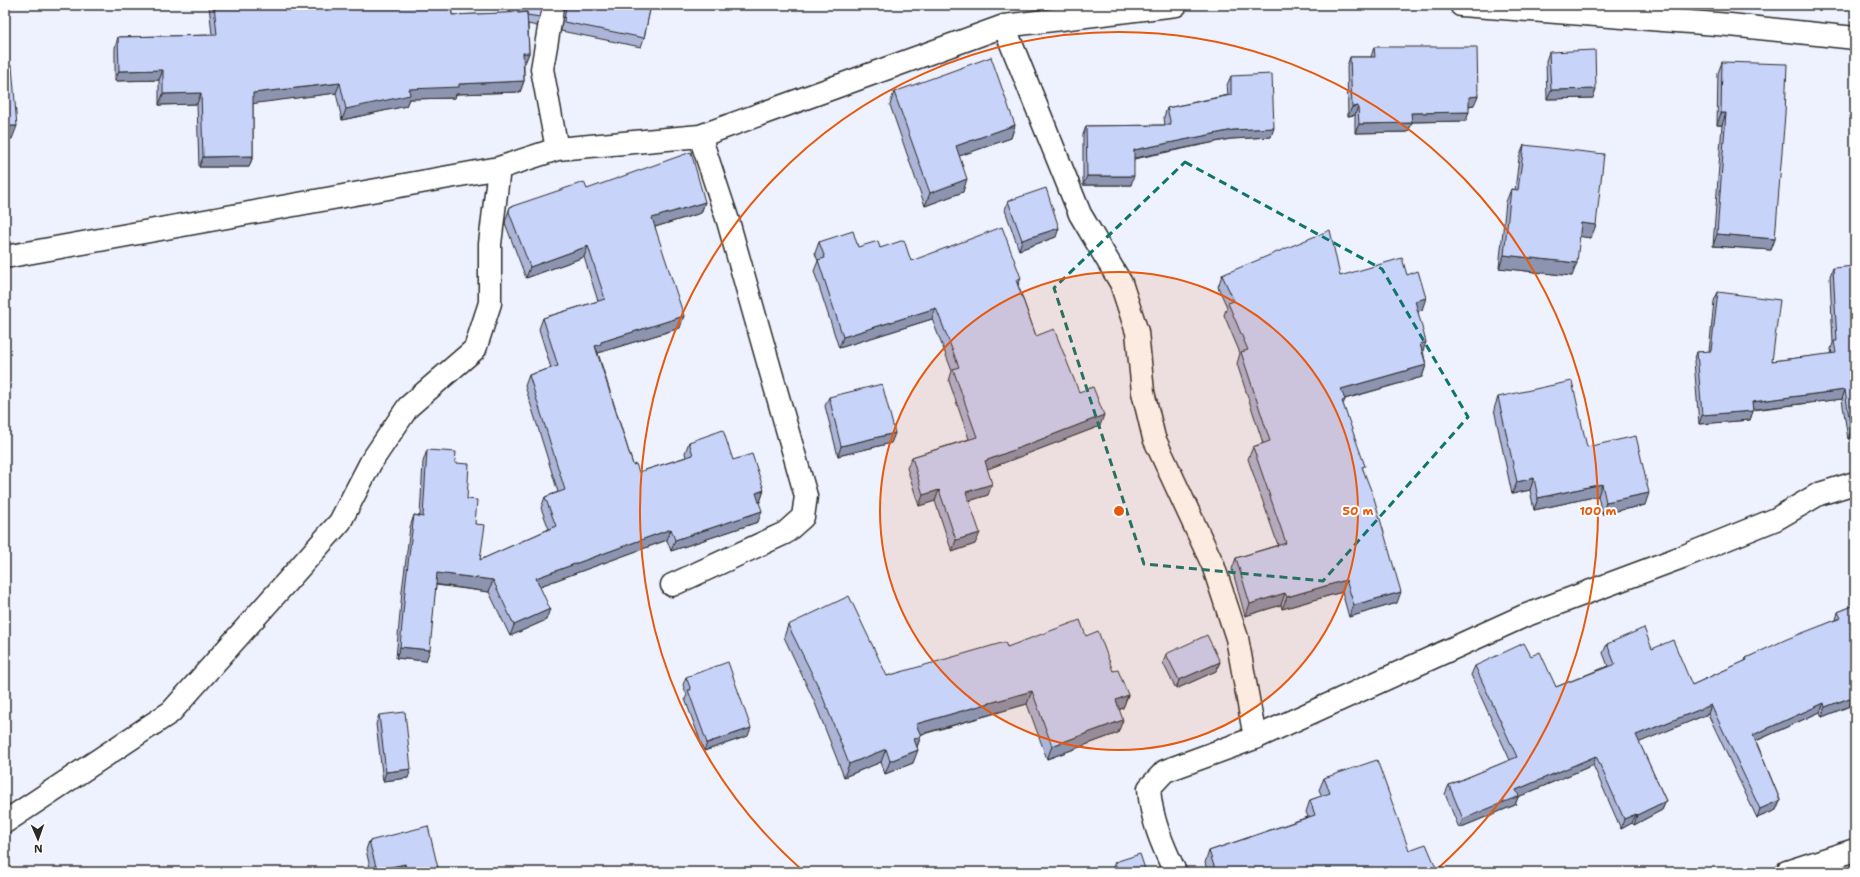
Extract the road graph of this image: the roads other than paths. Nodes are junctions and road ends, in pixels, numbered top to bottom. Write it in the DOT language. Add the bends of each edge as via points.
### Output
graph roads {
  1 [pos="554,5"];
  2 [pos="1176,5"];
  3 [pos="1461,5"];
  4 [pos="1004,26"];
  5 [pos="1855,38"];
  6 [pos="700,136"];
  7 [pos="557,149"];
  8 [pos="499,168"];
  9 [pos="5,257"];
  10 [pos="1855,483"];
  11 [pos="672,585"];
  12 [pos="1255,738"];
  13 [pos="5,822"];
  14 [pos="1855,850"];
  15 [pos="1175,872"];
  16 [pos="1787,872"];
  1 -- 7 [label="street" via="542,69"];
  2 -- 4 [label="street"];
  3 -- 5 [label="street" via="1730,25"];
  4 -- 6 [label="street"];
  4 -- 12 [label="street" via="1080,214 1121,283 1137,332 1143,392 1154,438 1213,565 1237,638"];
  6 -- 7 [label="street"];
  6 -- 11 [label="street" via="728,221 806,496 803,517 785,533"];
  7 -- 8 [label="street"];
  8 -- 9 [label="street"];
  8 -- 13 [label="street" via="490,244 490,304 475,349 408,407 371,462 340,522 171,712"];
  10 -- 12 [label="street" via="1819,494 1776,519 1682,557 1524,616"];
  12 -- 15 [label="street" via="1165,771 1149,788 1150,808 1158,835"];
  14 -- 16 [label="street"];
}
